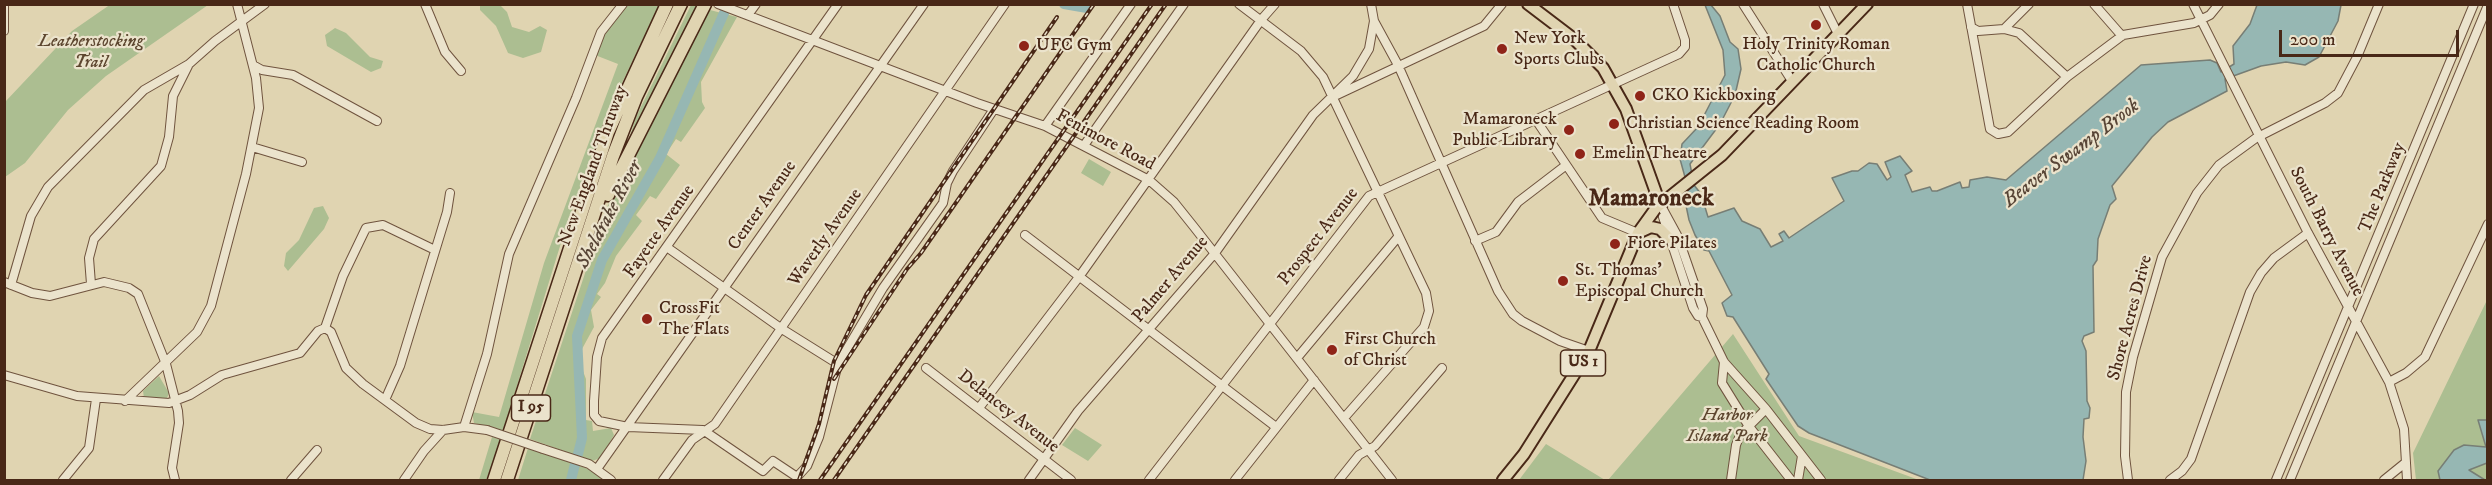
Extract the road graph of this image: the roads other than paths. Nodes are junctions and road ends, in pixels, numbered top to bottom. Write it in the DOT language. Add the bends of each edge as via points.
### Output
graph roads {
  1 [pos="237,4"];
  2 [pos="265,4"];
  3 [pos="425,4"];
  4 [pos="623,4"];
  5 [pos="705,4"];
  6 [pos="756,4"];
  7 [pos="838,4"];
  8 [pos="924,4"];
  9 [pos="1005,4"];
  10 [pos="1131,4"];
  11 [pos="1184,4"];
  12 [pos="1239,4"];
  13 [pos="1275,4"];
  14 [pos="1371,4"];
  15 [pos="1502,4"];
  16 [pos="1528,4"];
  17 [pos="1673,4"];
  18 [pos="1743,4"];
  19 [pos="1823,4"];
  20 [pos="1867,4"];
  21 [pos="1967,4"];
  22 [pos="2029,4"];
  23 [pos="2094,4"];
  24 [pos="2193,4"];
  25 [pos="2219,4"];
  26 [pos="2379,4"];
  27 [pos="2474,4"];
  28 [pos="720,5"];
  29 [pos="2487,5"];
  30 [pos="4,6"];
  31 [pos="672,8"];
  32 [pos="748,15"];
  33 [pos="1261,20"];
  34 [pos="2201,20"];
  35 [pos="1374,21"];
  36 [pos="241,22"];
  37 [pos="1971,27"];
  38 [pos="2004,29"];
  39 [pos="4,31"];
  40 [pos="1838,34"];
  41 [pos="2122,36"];
  42 [pos="813,39"];
  43 [pos="189,64"];
  44 [pos="253,65"];
  45 [pos="880,65"];
  46 [pos="1398,65"];
  47 [pos="461,71"];
  48 [pos="2067,78"];
  49 [pos="1792,81"];
  50 [pos="1613,84"];
  51 [pos="946,91"];
  52 [pos="1333,97"];
  53 [pos="2433,106"];
  54 [pos="994,108"];
  55 [pos="2442,111"];
  56 [pos="377,120"];
  57 [pos="1536,120"];
  58 [pos="2427,120"];
  59 [pos="2437,125"];
  60 [pos="1045,126"];
  61 [pos="2260,135"];
  62 [pos="1085,144"];
  63 [pos="252,147"];
  64 [pos="302,162"];
  65 [pos="1440,163"];
  66 [pos="1565,166"];
  67 [pos="1149,180"];
  68 [pos="1376,190"];
  69 [pos="450,192"];
  70 [pos="1660,204"];
  71 [pos="2487,224"];
  72 [pos="1638,233"];
  73 [pos="2308,233"];
  74 [pos="1025,235"];
  75 [pos="1398,237"];
  76 [pos="1669,238"];
  77 [pos="1475,241"];
  78 [pos="668,248"];
  79 [pos="435,250"];
  80 [pos="1215,253"];
  81 [pos="574,276"];
  82 [pos="1079,277"];
  83 [pos="8,283"];
  84 [pos="90,284"];
  85 [pos="724,288"];
  86 [pos="2347,305"];
  87 [pos="1702,317"];
  88 [pos="1270,324"];
  89 [pos="2357,324"];
  90 [pos="325,328"];
  91 [pos="782,329"];
  92 [pos="1148,330"];
  93 [pos="1589,351"];
  94 [pos="1297,358"];
  95 [pos="1724,362"];
  96 [pos="166,364"];
  97 [pos="838,364"];
  98 [pos="926,368"];
  99 [pos="1442,368"];
  100 [pos="4,375"];
  101 [pos="1314,380"];
  102 [pos="2389,382"];
  103 [pos="1221,386"];
  104 [pos="96,399"];
  105 [pos="385,400"];
  106 [pos="125,401"];
  107 [pos="175,402"];
  108 [pos="979,408"];
  109 [pos="1766,409"];
  110 [pos="1344,418"];
  111 [pos="1748,425"];
  112 [pos="464,427"];
  113 [pos="628,427"];
  114 [pos="1276,427"];
  115 [pos="444,430"];
  116 [pos="704,430"];
  117 [pos="317,450"];
  118 [pos="1368,450"];
  119 [pos="1802,456"];
  120 [pos="1043,459"];
  121 [pos="2405,463"];
  122 [pos="597,469"];
  123 [pos="63,480"];
  124 [pos="175,480"];
  125 [pos="291,480"];
  126 [pos="404,480"];
  127 [pos="494,480"];
  128 [pos="507,480"];
  129 [pos="611,480"];
  130 [pos="663,480"];
  131 [pos="1029,480"];
  132 [pos="1071,480"];
  133 [pos="1149,480"];
  134 [pos="1235,480"];
  135 [pos="1340,480"];
  136 [pos="1392,480"];
  137 [pos="1503,480"];
  138 [pos="1731,480"];
  139 [pos="1791,480"];
  140 [pos="1798,480"];
  141 [pos="1821,480"];
  142 [pos="2128,480"];
  143 [pos="2170,480"];
  144 [pos="2276,480"];
  145 [pos="2290,480"];
  146 [pos="2384,480"];
  147 [pos="2407,480"];
  1 -- 36 [label="street"];
  2 -- 36 [label="street"];
  3 -- 47 [label="street" via="445,52"];
  4 -- 112 [label="street" via="596,42 509,254 488,354"];
  5 -- 81 [label="highway" via="616,176"];
  6 -- 32 [label="street"];
  7 -- 42 [label="street, Fayette Avenue"];
  8 -- 45 [label="street, Center Avenue"];
  9 -- 51 [label="street, Waverly Avenue"];
  10 -- 60 [label="street"];
  11 -- 62 [label="street"];
  12 -- 33 [label="street"];
  13 -- 33 [label="street"];
  14 -- 35 [label="street"];
  15 -- 46 [label="street, Palmer Avenue" via="1484,26"];
  16 -- 50 [label="main road" via="1574,39"];
  17 -- 50 [label="street, Prospect Avenue" via="1685,48"];
  18 -- 49 [label="street"];
  19 -- 40 [label="street"];
  20 -- 40 [label="main road, US 1"];
  21 -- 37 [label="street"];
  22 -- 38 [label="street"];
  23 -- 41 [label="street"];
  24 -- 34 [label="street, South Barry Avenue"];
  25 -- 34 [label="street"];
  26 -- 61 [label="street, Shore Acres Drive" via="2338,93"];
  27 -- 53 [label="street, The Parkway"];
  28 -- 32 [label="street, Fenimore Road"];
  29 -- 55 [label="street, The Parkway"];
  30 -- 39 [label="street"];
  31 -- 81 [label="highway, New England Thruway / I 95" via="624,127"];
  31 -- 127 [label="highway, New England Thruway / I 95" via="625,92 601,153"];
  32 -- 42 [label="street, Fenimore Road"];
  33 -- 52 [label="street" via="1315,64"];
  33 -- 67 [label="street"];
  34 -- 41 [label="street"];
  34 -- 61 [label="street, South Barry Avenue"];
  35 -- 46 [label="street"];
  35 -- 52 [label="street, Palmer Avenue" via="1374,35 1364,61"];
  36 -- 43 [label="street"];
  36 -- 44 [label="street"];
  37 -- 38 [label="street" via="1978,31"];
  37 -- 48 [label="street" via="1990,129 1994,133 2008,132"];
  38 -- 48 [label="street" via="2031,42"];
  40 -- 49 [label="main road, US 1"];
  41 -- 48 [label="street"];
  42 -- 45 [label="street, Fenimore Road"];
  42 -- 78 [label="street, Fayette Avenue"];
  43 -- 83 [label="street" via="129,103 48,187 31,216"];
  43 -- 84 [label="street" via="173,96 161,166 94,239 89,258"];
  44 -- 56 [label="street" via="293,75"];
  44 -- 63 [label="street" via="259,108"];
  45 -- 51 [label="street, Fenimore Road"];
  45 -- 85 [label="street, Center Avenue"];
  46 -- 52 [label="street, Palmer Avenue"];
  46 -- 65 [label="street"];
  49 -- 70 [label="main road, US 1" via="1722,155"];
  50 -- 57 [label="street, Prospect Avenue"];
  50 -- 70 [label="main road"];
  51 -- 54 [label="street, Fenimore Road"];
  51 -- 91 [label="street, Waverly Avenue"];
  52 -- 68 [label="street"];
  52 -- 80 [label="street, Palmer Avenue" via="1312,115"];
  53 -- 55 [label="street"];
  53 -- 58 [label="street, The Parkway"];
  54 -- 60 [label="street, Fenimore Road"];
  54 -- 97 [label="street" via="953,171 944,203 883,288"];
  55 -- 59 [label="street, The Parkway"];
  57 -- 65 [label="street, Prospect Avenue"];
  57 -- 66 [label="street"];
  58 -- 59 [label="street"];
  58 -- 86 [label="street, The Parkway" via="2375,249"];
  59 -- 89 [label="street, The Parkway"];
  60 -- 62 [label="street, Fenimore Road"];
  61 -- 73 [label="street, South Barry Avenue"];
  61 -- 142 [label="street, Shore Acres Drive" via="2219,165 2197,193 2162,257 2126,392"];
  62 -- 67 [label="street, Fenimore Road"];
  63 -- 64 [label="street"];
  63 -- 96 [label="street" via="211,306 197,332"];
  65 -- 68 [label="street, Prospect Avenue"];
  65 -- 77 [label="street"];
  66 -- 72 [label="street" via="1602,218"];
  66 -- 77 [label="street" via="1518,202 1496,232"];
  67 -- 80 [label="street, Fenimore Road" via="1174,202"];
  67 -- 82 [label="street"];
  68 -- 75 [label="street"];
  68 -- 88 [label="street, Prospect Avenue" via="1356,210"];
  69 -- 79 [label="street"];
  70 -- 72 [label="main road, US 1"];
  70 -- 76 [label="street"];
  70 -- 87 [label="street" via="1678,237 1703,309"];
  71 -- 102 [label="street" via="2425,357"];
  72 -- 76 [label="main road" via="1651,227"];
  72 -- 93 [label="main road, US 1"];
  73 -- 86 [label="street, South Barry Avenue"];
  73 -- 143 [label="street" via="2260,273 2191,459"];
  74 -- 82 [label="street"];
  75 -- 94 [label="street"];
  75 -- 110 [label="street" via="1426,293 1428,320"];
  76 -- 87 [label="street" via="1695,314"];
  77 -- 93 [label="street" via="1513,314"];
  78 -- 85 [label="street"];
  78 -- 113 [label="street, Fayette Avenue" via="602,338 597,357 594,415 598,421"];
  79 -- 90 [label="street" via="383,225 366,228 343,276"];
  79 -- 105 [label="street" via="400,366"];
  80 -- 88 [label="street, Fenimore Road"];
  80 -- 92 [label="street, Palmer Avenue"];
  81 -- 128 [label="highway, New England Thruway / I 95"];
  82 -- 92 [label="street"];
  82 -- 108 [label="street"];
  83 -- 84 [label="street" via="50,296"];
  84 -- 96 [label="street" via="122,285 138,294"];
  85 -- 91 [label="street"];
  85 -- 113 [label="street, Center Avenue"];
  86 -- 89 [label="street, South Barry Avenue"];
  86 -- 144 [label="street, The Parkway"];
  87 -- 95 [label="street"];
  88 -- 94 [label="street, Fenimore Road"];
  88 -- 103 [label="street, Prospect Avenue"];
  89 -- 102 [label="street, South Barry Avenue"];
  89 -- 145 [label="street, The Parkway"];
  90 -- 105 [label="street" via="332,332 346,368"];
  90 -- 107 [label="street" via="300,353 222,375"];
  91 -- 97 [label="street"];
  91 -- 116 [label="street, Waverly Avenue" via="715,424"];
  92 -- 103 [label="street"];
  92 -- 120 [label="street, Palmer Avenue" via="1078,411"];
  93 -- 137 [label="main road, US 1" via="1524,454"];
  94 -- 101 [label="street, Fenimore Road"];
  95 -- 109 [label="street"];
  95 -- 111 [label="street" via="1722,383"];
  96 -- 106 [label="street"];
  96 -- 107 [label="street"];
  97 -- 116 [label="street" via="812,454 797,477 773,461 763,471"];
  98 -- 108 [label="street, Delancey Avenue"];
  99 -- 118 [label="street"];
  100 -- 104 [label="street"];
  101 -- 110 [label="street, Fenimore Road"];
  101 -- 114 [label="street"];
  102 -- 121 [label="street, South Barry Avenue" via="2404,429"];
  103 -- 114 [label="street"];
  103 -- 133 [label="street, Prospect Avenue"];
  104 -- 106 [label="street"];
  104 -- 123 [label="street" via="89,448"];
  105 -- 115 [label="street" via="416,423"];
  106 -- 107 [label="street"];
  107 -- 124 [label="street" via="179,423 172,468"];
  108 -- 120 [label="street, Delancey Avenue"];
  109 -- 111 [label="street"];
  109 -- 119 [label="street"];
  110 -- 118 [label="street, Fenimore Road"];
  111 -- 138 [label="street" via="1736,445"];
  111 -- 139 [label="street"];
  112 -- 115 [label="street"];
  112 -- 122 [label="street, bridge" via="487,430"];
  113 -- 116 [label="street"];
  113 -- 122 [label="street"];
  114 -- 134 [label="street"];
  115 -- 126 [label="street"];
  116 -- 130 [label="street, Waverly Avenue"];
  117 -- 125 [label="street"];
  118 -- 135 [label="street" via="1359,455"];
  118 -- 136 [label="street, Fenimore Road"];
  119 -- 140 [label="street"];
  119 -- 141 [label="street"];
  120 -- 131 [label="street, Palmer Avenue"];
  120 -- 132 [label="street, Delancey Avenue"];
  121 -- 146 [label="street"];
  121 -- 147 [label="street, South Barry Avenue"];
  122 -- 129 [label="street"];
}
